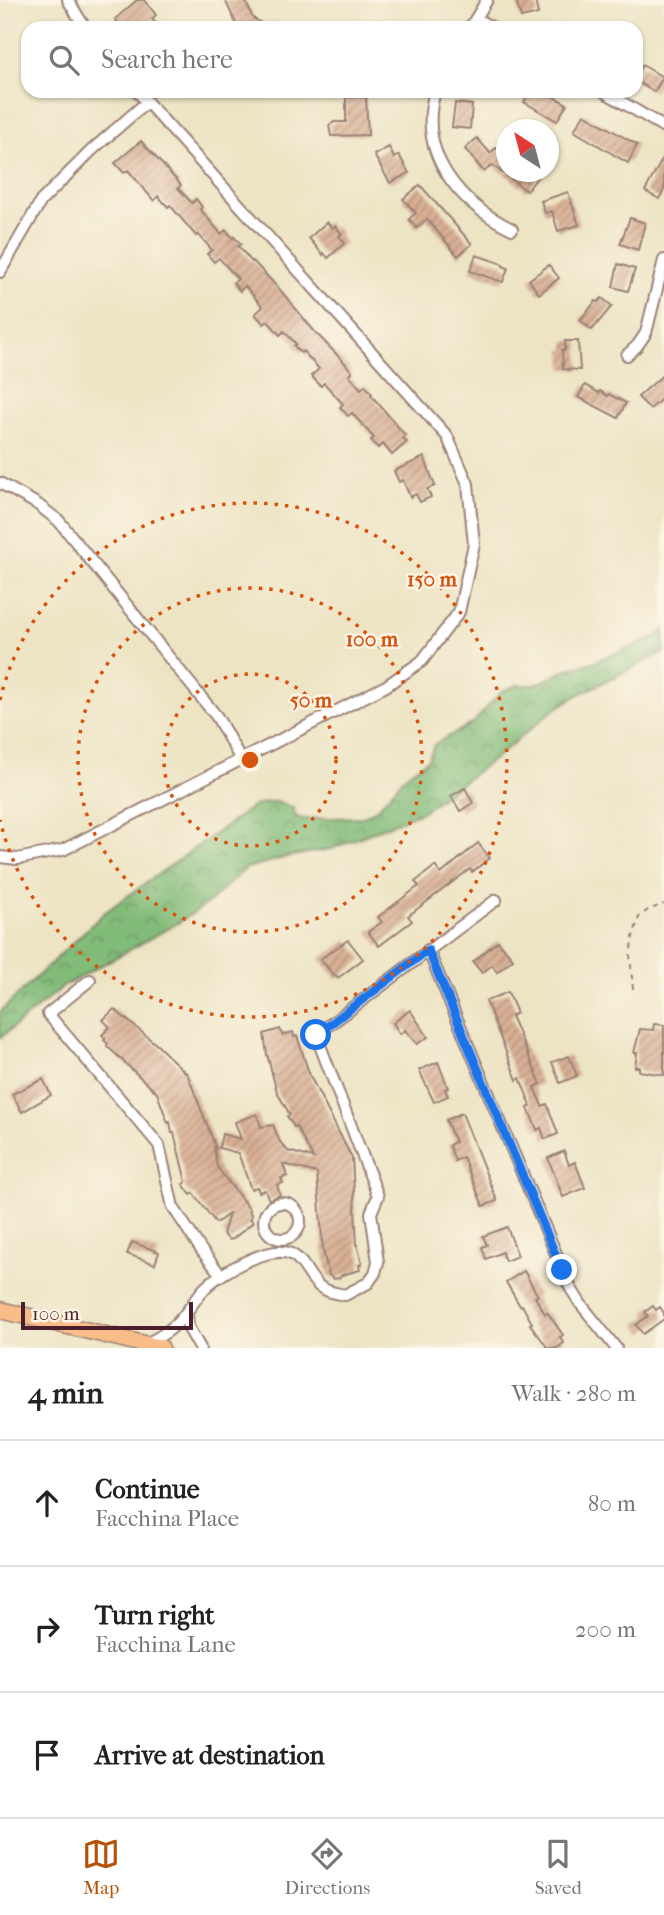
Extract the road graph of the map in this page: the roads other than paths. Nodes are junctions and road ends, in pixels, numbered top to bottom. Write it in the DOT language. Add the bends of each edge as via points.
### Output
graph roads {
  1 [pos="68,0"];
  2 [pos="487,0"];
  3 [pos="81,21"];
  4 [pos="474,21"];
  5 [pos="143,98"];
  6 [pos="433,98"];
  7 [pos="615,98"];
  8 [pos="146,102"];
  9 [pos="664,127"];
  10 [pos="512,229"];
  11 [pos="664,260"];
  12 [pos="0,272"];
  13 [pos="627,355"];
  14 [pos="0,483"];
  15 [pos="241,760"];
  16 [pos="0,857"];
  17 [pos="496,900"];
  18 [pos="428,950"];
  19 [pos="90,980"];
  20 [pos="221,1275"];
  21 [pos="0,1310"];
  22 [pos="187,1312"];
  23 [pos="154,1346"];
  24 [pos="200,1348"];
  25 [pos="616,1348"];
  1 -- 3 [label="street"];
  2 -- 4 [label="street"];
  5 -- 8 [label="street"];
  6 -- 10 [label="street" via="429,122 439,163 491,219"];
  7 -- 9 [label="street"];
  8 -- 12 [label="street" via="41,201"];
  8 -- 15 [label="street" via="447,436 468,484 474,544 459,612 422,661 386,686"];
  11 -- 13 [label="street" via="646,333"];
  14 -- 15 [label="street" via="59,522 216,717"];
  15 -- 16 [label="street" via="63,850 17,859"];
  17 -- 18 [label="street"];
  18 -- 20 [label="street" via="316,1035 378,1196 371,1213 378,1262 368,1283 345,1295 328,1297 282,1245"];
  18 -- 25 [label="street" via="570,1287"];
  19 -- 20 [label="street" via="48,1014 159,1145 173,1208"];
  20 -- 22 [label="street" via="205,1287"];
  21 -- 23 [label="main road"];
  22 -- 23 [label="street"];
  22 -- 24 [label="street" via="188,1327"];
}
